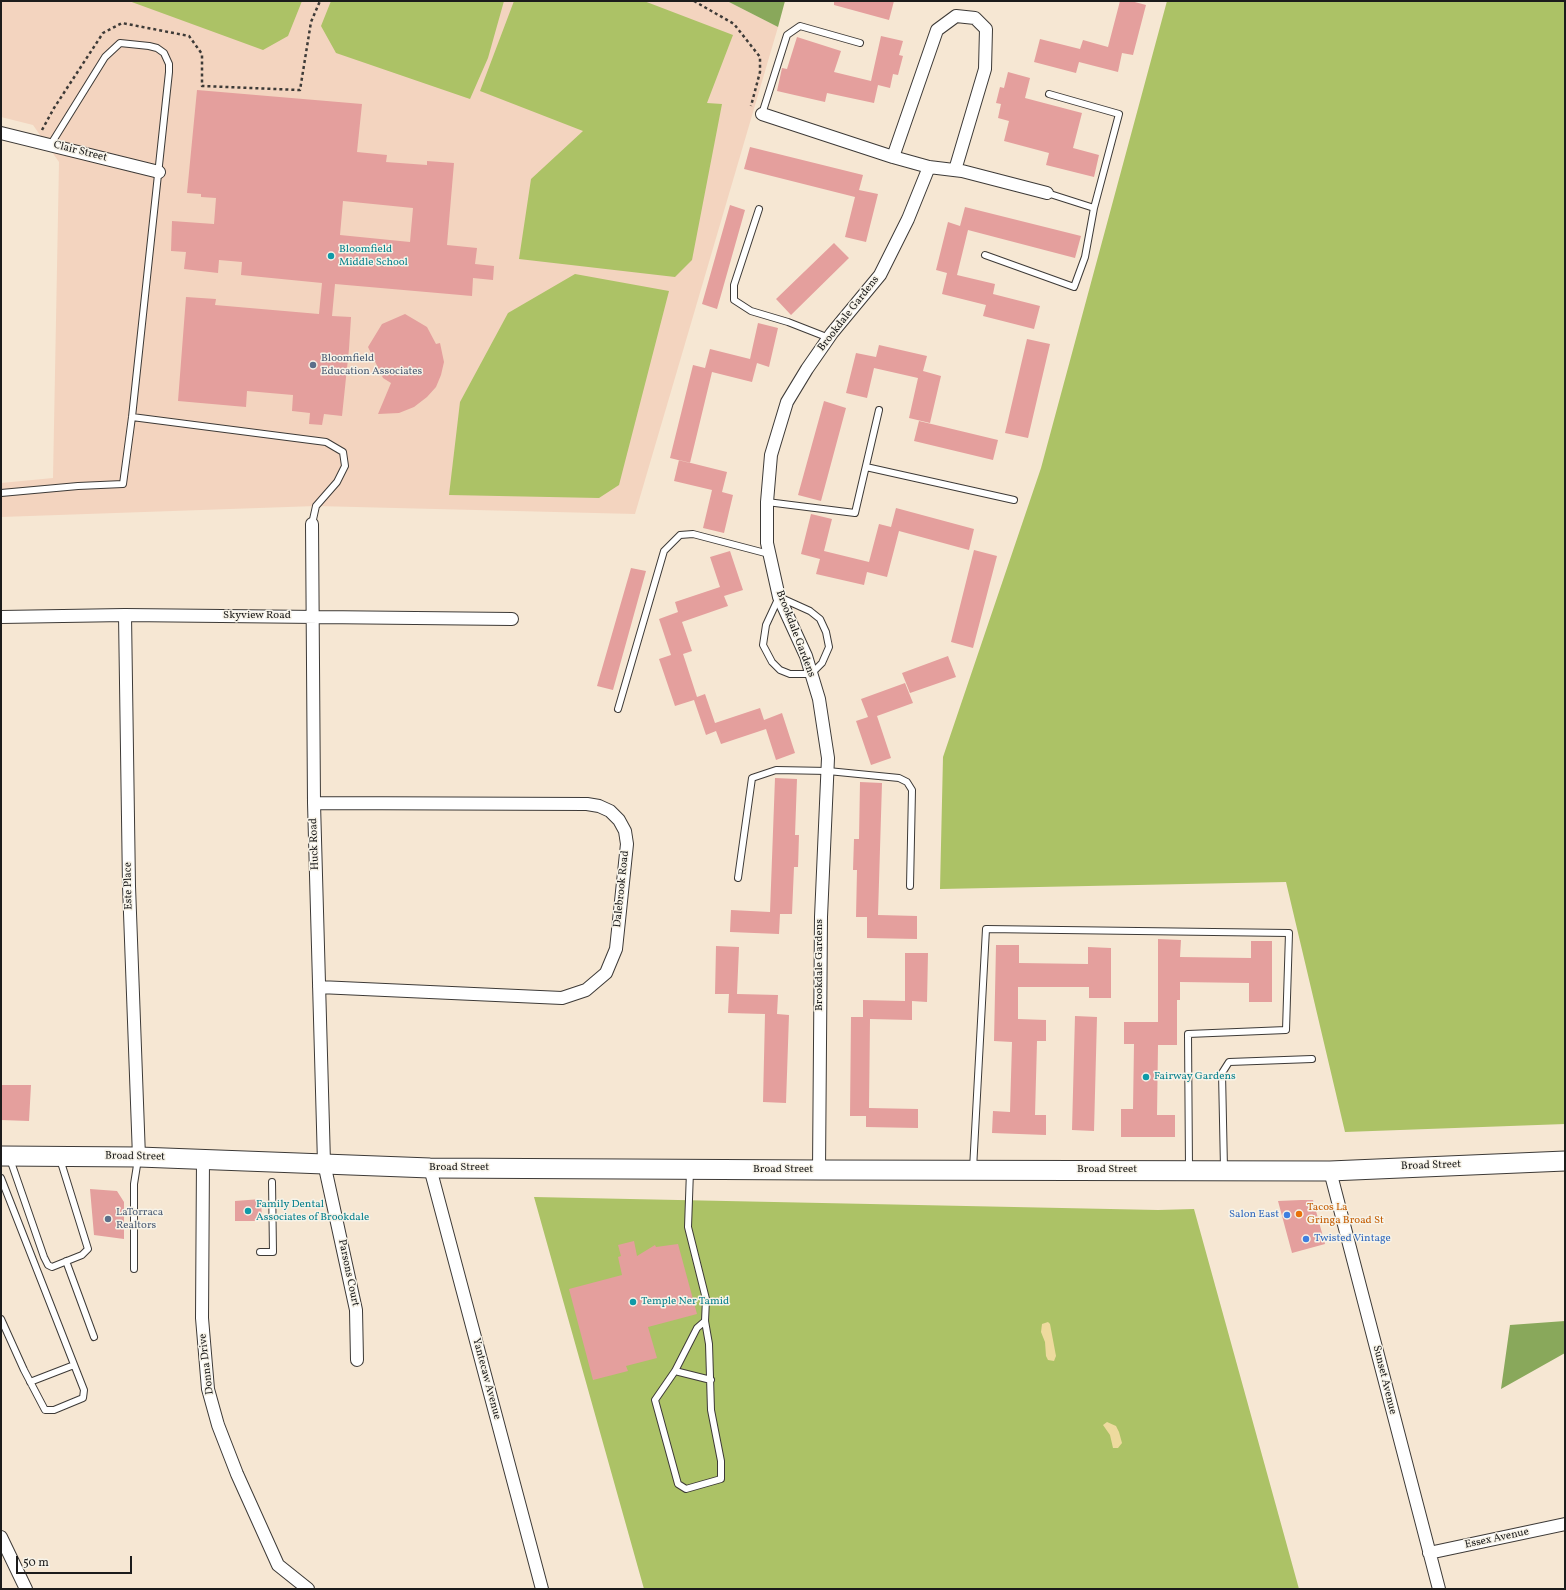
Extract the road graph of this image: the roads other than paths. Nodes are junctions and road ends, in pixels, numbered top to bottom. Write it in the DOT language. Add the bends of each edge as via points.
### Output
graph roads {
  1 [pos="860,43"];
  2 [pos="1049,94"];
  3 [pos="762,114"];
  4 [pos="1,133"];
  5 [pos="51,144"];
  6 [pos="893,156"];
  7 [pos="929,167"];
  8 [pos="955,170"];
  9 [pos="159,172"];
  10 [pos="1047,193"];
  11 [pos="1094,208"];
  12 [pos="759,209"];
  13 [pos="985,255"];
  14 [pos="829,338"];
  15 [pos="879,410"];
  16 [pos="132,418"];
  17 [pos="866,467"];
  18 [pos="1,493"];
  19 [pos="1014,500"];
  20 [pos="766,502"];
  21 [pos="312,524"];
  22 [pos="770,554"];
  23 [pos="779,597"];
  24 [pos="125,615"];
  25 [pos="1,617"];
  26 [pos="313,617"];
  27 [pos="512,619"];
  28 [pos="811,674"];
  29 [pos="618,709"];
  30 [pos="828,771"];
  31 [pos="314,803"];
  32 [pos="738,878"];
  33 [pos="910,886"];
  34 [pos="320,987"];
  35 [pos="1312,1059"];
  36 [pos="5,1156"];
  37 [pos="59,1156"];
  38 [pos="138,1157"];
  39 [pos="203,1159"];
  40 [pos="1565,1162"];
  41 [pos="324,1163"];
  42 [pos="430,1168"];
  43 [pos="690,1169"];
  44 [pos="819,1170"];
  45 [pos="973,1170"];
  46 [pos="1189,1170"];
  47 [pos="1224,1170"];
  48 [pos="1330,1171"];
  49 [pos="1,1178"];
  50 [pos="272,1182"];
  51 [pos="260,1252"];
  52 [pos="66,1261"];
  53 [pos="134,1269"];
  54 [pos="1,1319"];
  55 [pos="705,1321"];
  56 [pos="94,1337"];
  57 [pos="357,1360"];
  58 [pos="74,1365"];
  59 [pos="675,1371"];
  60 [pos="711,1380"];
  61 [pos="30,1382"];
  62 [pos="1565,1524"];
  63 [pos="1,1538"];
  64 [pos="1429,1553"];
  65 [pos="26,1589"];
  66 [pos="308,1589"];
  67 [pos="542,1589"];
  68 [pos="1439,1589"];
  1 -- 3 [label="lane" via="800,26 787,35"];
  2 -- 11 [label="lane" via="1119,114"];
  3 -- 6 [label="street"];
  4 -- 5 [label="street, Clair Street"];
  5 -- 9 [label="street, Clair Street"];
  5 -- 9 [label="lane" via="105,57 120,43 157,48 164,53 169,64"];
  6 -- 7 [label="street"];
  6 -- 8 [label="street" via="936,30 956,16 975,18 986,29 985,69"];
  7 -- 8 [label="street"];
  7 -- 14 [label="street, Brookdale Gardens" via="908,219 880,275"];
  8 -- 10 [label="street"];
  9 -- 16 [label="lane"];
  10 -- 11 [label="lane"];
  11 -- 13 [label="lane" via="1085,257 1074,287"];
  12 -- 14 [label="lane" via="734,285 734,300 751,311"];
  14 -- 20 [label="street, Brookdale Gardens" via="787,402 771,455"];
  15 -- 17 [label="lane"];
  16 -- 18 [label="lane" via="123,484"];
  16 -- 21 [label="lane" via="326,442 343,452 345,466 337,482 316,506"];
  17 -- 19 [label="lane"];
  17 -- 20 [label="lane" via="855,513"];
  20 -- 22 [label="street, Brookdale Gardens" via="767,542"];
  21 -- 26 [label="street, Huck Road"];
  22 -- 23 [label="street, Brookdale Gardens"];
  22 -- 29 [label="lane" via="693,534 680,535 664,552"];
  23 -- 28 [label="street, Brookdale Gardens" via="806,656"];
  23 -- 28 [label="lane" via="820,618 826,632 829,647 822,663"];
  23 -- 28 [label="lane" via="766,625 763,645 772,662 780,670 790,674"];
  24 -- 25 [label="street, Skyview Road"];
  24 -- 26 [label="street, Skyview Road"];
  24 -- 38 [label="street, Este Place" via="129,886"];
  26 -- 27 [label="street, Skyview Road"];
  26 -- 31 [label="street, Huck Road"];
  28 -- 30 [label="street, Brookdale Gardens" via="819,699"];
  30 -- 32 [label="lane" via="776,770 752,778"];
  30 -- 33 [label="lane" via="899,778 907,782 912,790"];
  30 -- 44 [label="street, Brookdale Gardens" via="821,917"];
  31 -- 34 [label="street, Huck Road"];
  31 -- 34 [label="street, Dalebrook Road" via="587,804 610,811 619,820 625,831 627,844 616,950 606,973 586,990 562,998"];
  34 -- 41 [label="street, Huck Road"];
  35 -- 47 [label="lane" via="1229,1062 1222,1073"];
  36 -- 37 [label="main road, Broad Street"];
  36 -- 52 [label="lane" via="48,1265 52,1267"];
  37 -- 38 [label="main road, Broad Street"];
  37 -- 52 [label="lane" via="88,1249 82,1256"];
  38 -- 39 [label="main road, Broad Street"];
  38 -- 53 [label="lane" via="134,1184"];
  39 -- 41 [label="main road, Broad Street"];
  39 -- 66 [label="street, Donna Drive" via="202,1318 208,1389 218,1425 237,1474 278,1565"];
  40 -- 48 [label="main road, Broad Street"];
  41 -- 42 [label="main road, Broad Street"];
  41 -- 57 [label="street, Parsons Court" via="356,1310"];
  42 -- 43 [label="main road, Broad Street"];
  42 -- 67 [label="street, Yantecaw Avenue"];
  43 -- 44 [label="main road, Broad Street"];
  43 -- 55 [label="lane" via="688,1227 706,1299"];
  44 -- 45 [label="main road, Broad Street"];
  45 -- 46 [label="main road, Broad Street"];
  45 -- 46 [label="lane" via="986,929 1289,933 1286,1030 1188,1034"];
  46 -- 47 [label="main road, Broad Street"];
  47 -- 48 [label="main road, Broad Street"];
  48 -- 64 [label="street, Sunset Avenue"];
  49 -- 58 [label="lane"];
  50 -- 51 [label="lane" via="273,1252"];
  52 -- 56 [label="lane"];
  54 -- 61 [label="lane"];
  55 -- 59 [label="lane" via="696,1328"];
  55 -- 60 [label="lane"];
  58 -- 61 [label="lane"];
  58 -- 61 [label="lane" via="84,1390 83,1398 54,1410 45,1410"];
  59 -- 60 [label="lane"];
  59 -- 60 [label="lane" via="655,1400 678,1484 686,1489 721,1479 722,1461 711,1410"];
  62 -- 64 [label="street, Essex Avenue"];
  63 -- 65 [label="street"];
  64 -- 68 [label="street, Sunset Avenue"];
}
